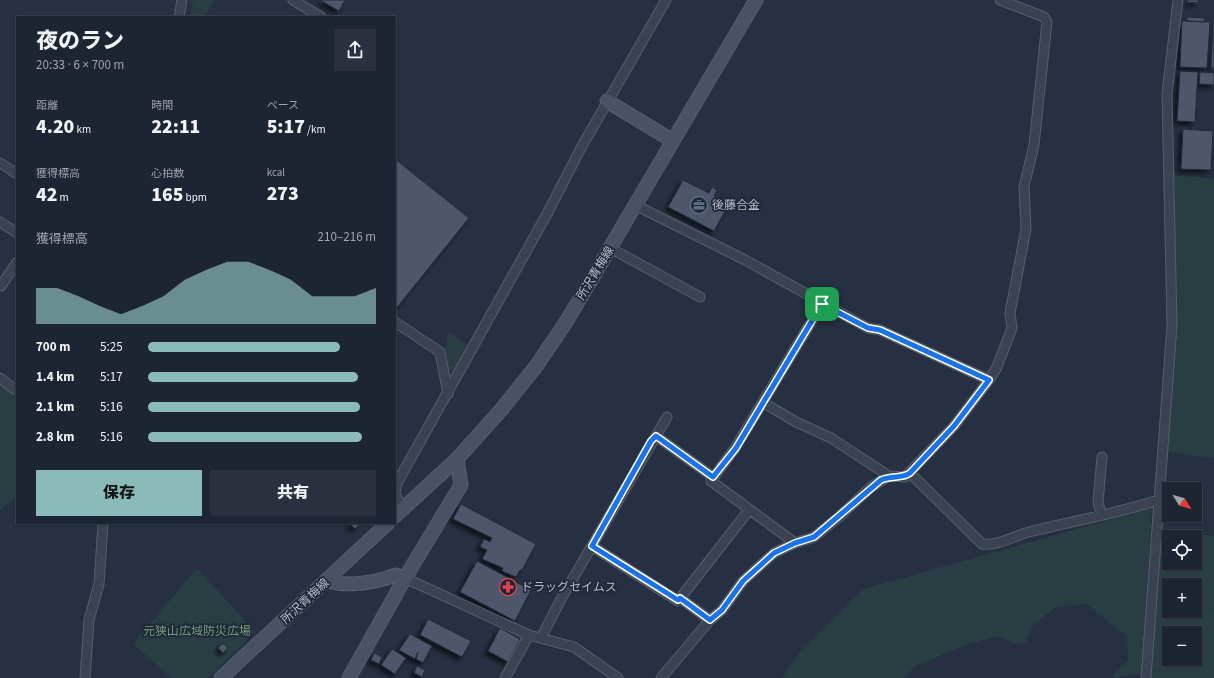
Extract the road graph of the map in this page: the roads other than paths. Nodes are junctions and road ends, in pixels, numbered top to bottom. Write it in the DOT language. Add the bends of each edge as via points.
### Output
graph roads {
  1 [pos="182,0"];
  2 [pos="294,0"];
  3 [pos="666,0"];
  4 [pos="756,0"];
  5 [pos="1000,0"];
  6 [pos="1178,0"];
  7 [pos="179,16"];
  8 [pos="319,16"];
  9 [pos="607,101"];
  10 [pos="673,141"];
  11 [pos="0,163"];
  12 [pos="16,173"];
  13 [pos="635,205"];
  14 [pos="0,222"];
  15 [pos="16,233"];
  16 [pos="610,248"];
  17 [pos="16,264"];
  18 [pos="1,286"];
  19 [pos="700,297"];
  20 [pos="822,304"];
  21 [pos="396,323"];
  22 [pos="0,378"];
  23 [pos="989,380"];
  24 [pos="16,388"];
  25 [pos="448,394"];
  26 [pos="764,403"];
  27 [pos="666,417"];
  28 [pos="656,436"];
  29 [pos="1102,457"];
  30 [pos="457,459"];
  31 [pos="910,473"];
  32 [pos="889,476"];
  33 [pos="713,477"];
  34 [pos="396,490"];
  35 [pos="396,498"];
  36 [pos="1158,500"];
  37 [pos="749,510"];
  38 [pos="399,512"];
  39 [pos="1101,514"];
  40 [pos="103,524"];
  41 [pos="387,524"];
  42 [pos="795,543"];
  43 [pos="592,546"];
  44 [pos="405,578"];
  45 [pos="326,581"];
  46 [pos="680,598"];
  47 [pos="710,620"];
  48 [pos="529,635"];
  49 [pos="541,638"];
  50 [pos="85,678"];
  51 [pos="221,678"];
  52 [pos="349,678"];
  53 [pos="505,678"];
  54 [pos="618,678"];
  55 [pos="661,678"];
  56 [pos="1146,678"];
  1 -- 7 [label="street"];
  2 -- 8 [label="street"];
  3 -- 9 [label="street"];
  4 -- 10 [label="main road, 所沢青梅線"];
  5 -- 23 [label="street" via="1044,17 1047,22 1034,145 1024,187 1026,229 1010,312 1012,328 997,367"];
  6 -- 36 [label="street" via="1167,94 1172,325"];
  9 -- 10 [label="main road"];
  9 -- 25 [label="street"];
  10 -- 13 [label="main road, 所沢青梅線"];
  11 -- 12 [label="street"];
  13 -- 16 [label="main road, 所沢青梅線"];
  13 -- 20 [label="street" via="745,260"];
  14 -- 15 [label="street"];
  16 -- 19 [label="street"];
  16 -- 30 [label="main road, 所沢青梅線" via="537,365"];
  17 -- 18 [label="street"];
  20 -- 23 [label="street" via="868,328 880,330"];
  20 -- 26 [label="street"];
  21 -- 25 [label="street" via="440,352"];
  22 -- 24 [label="street"];
  23 -- 31 [label="street" via="954,426"];
  25 -- 34 [label="street"];
  26 -- 32 [label="street" via="796,422 831,438"];
  26 -- 33 [label="street" via="736,448"];
  27 -- 28 [label="street"];
  28 -- 33 [label="street"];
  28 -- 43 [label="street"];
  29 -- 39 [label="street" via="1098,502"];
  30 -- 38 [label="main road, 所沢青梅線"];
  30 -- 44 [label="main road" via="461,485"];
  31 -- 32 [label="street" via="905,476"];
  31 -- 39 [label="street" via="982,544 992,545"];
  32 -- 42 [label="street" via="871,487 814,537"];
  33 -- 37 [label="street" via="711,481"];
  35 -- 38 [label="street"];
  36 -- 39 [label="street"];
  36 -- 56 [label="street"];
  37 -- 42 [label="street"];
  37 -- 46 [label="street"];
  40 -- 50 [label="street" via="99,584 89,620"];
  41 -- 45 [label="main road, 所沢青梅線"];
  42 -- 47 [label="street" via="774,553 743,581 722,610"];
  43 -- 46 [label="street" via="678,600"];
  43 -- 49 [label="street"];
  44 -- 45 [label="main road" via="396,575 379,581 340,585"];
  44 -- 48 [label="street"];
  44 -- 52 [label="main road"];
  45 -- 51 [label="main road, 所沢青梅線"];
  46 -- 47 [label="street"];
  47 -- 55 [label="street"];
  48 -- 49 [label="street"];
  48 -- 53 [label="street"];
  49 -- 54 [label="street" via="574,647"];
}
